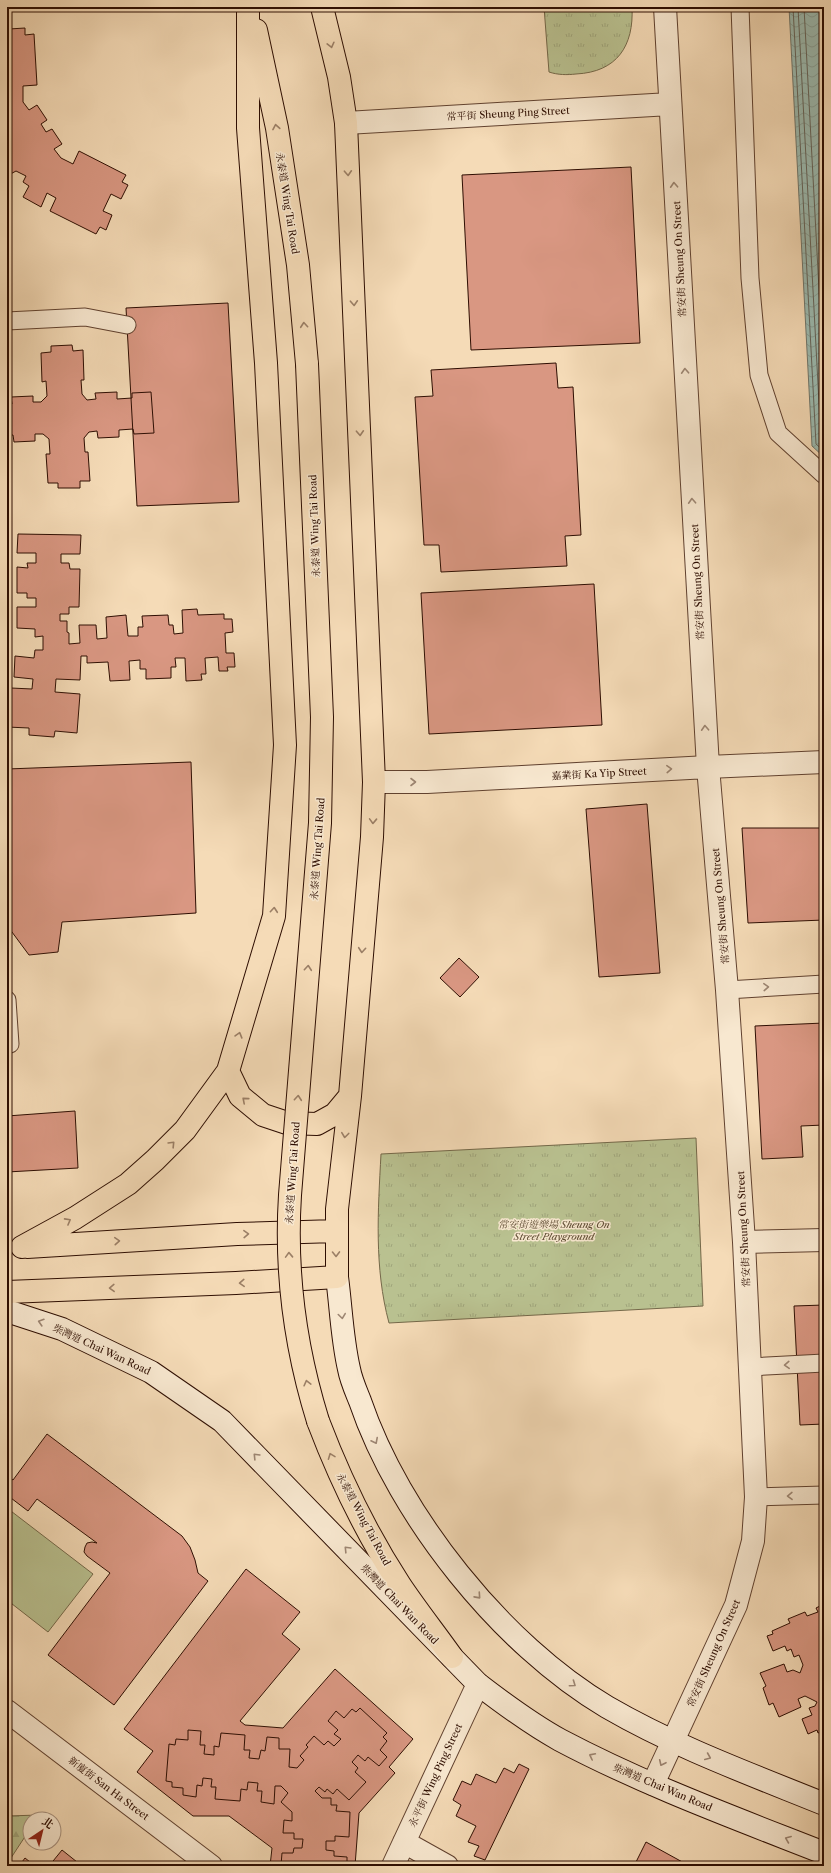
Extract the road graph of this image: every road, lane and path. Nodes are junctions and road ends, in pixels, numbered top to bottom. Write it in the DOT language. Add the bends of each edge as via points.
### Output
graph roads {
  1 [pos="249,7"];
  2 [pos="322,7"];
  3 [pos="665,7"];
  4 [pos="740,7"];
  5 [pos="670,104"];
  6 [pos="346,123"];
  7 [pos="7,321"];
  8 [pos="127,325"];
  9 [pos="824,475"];
  10 [pos="824,762"];
  11 [pos="708,767"];
  12 [pos="374,782"];
  13 [pos="824,984"];
  14 [pos="727,990"];
  15 [pos="7,1000"];
  16 [pos="7,1045"];
  17 [pos="228,1071"];
  18 [pos="350,1096"];
  19 [pos="336,1231"];
  20 [pos="824,1240"];
  21 [pos="744,1242"];
  22 [pos="14,1248"];
  23 [pos="337,1277"];
  24 [pos="7,1292"];
  25 [pos="7,1311"];
  26 [pos="824,1363"];
  27 [pos="750,1366"];
  28 [pos="824,1495"];
  29 [pos="756,1497"];
  30 [pos="452,1657"];
  31 [pos="478,1684"];
  32 [pos="7,1710"];
  33 [pos="672,1742"];
  34 [pos="653,1784"];
  35 [pos="824,1804"];
  36 [pos="404,1842"];
  37 [pos="824,1853"];
  38 [pos="210,1866"];
  39 [pos="393,1866"];
  40 [pos="447,1866"];
  17 -- 1 [label="main road, one-way" via="274,916 285,745 266,364 248,128"];
  30 -- 1 [label="main road, 永泰道 Wing Tai Road, one-way, bridge" via="400,1585 345,1488 318,1421 301,1361 291,1288 288,1255 290,1196 320,823 322,717 307,364 298,265 277,128 265,66"];
  2 -- 6 [label="main road, one-way" via="339,77"];
  3 -- 5 [label="street, 常安街 Sheung On Street"];
  4 -- 9 [label="lane" via="750,278 759,374 778,433"];
  5 -- 6 [label="street, 常平街 Sheung Ping Street"];
  11 -- 5 [label="street, 常安街 Sheung On Street, one-way"];
  6 -- 12 [label="main road, one-way"];
  7 -- 8 [label="lane" via="85,317"];
  10 -- 11 [label="street, 嘉業街 Ka Yip Street"];
  12 -- 11 [label="street, 嘉業街 Ka Yip Street, one-way" via="427,782"];
  11 -- 14 [label="street, 常安街 Sheung On Street"];
  12 -- 18 [label="main road, one-way" via="372,837"];
  14 -- 13 [label="lane, one-way"];
  14 -- 21 [label="street, 常安街 Sheung On Street"];
  15 -- 16 [label="lane" via="10,1044"];
  18 -- 17 [label="main road, one-way" via="334,1114 317,1124 287,1124 263,1115 240,1096"];
  22 -- 17 [label="main road, one-way" via="75,1218 128,1184 185,1130"];
  18 -- 19 [label="main road, one-way"];
  22 -- 19 [label="main road, one-way" via="237,1234"];
  19 -- 23 [label="main road, one-way"];
  20 -- 21 [label="street"];
  21 -- 27 [label="street, 常安街 Sheung On Street"];
  23 -- 24 [label="main road, one-way"];
  23 -- 33 [label="street, one-way" via="349,1369 370,1431 400,1489 452,1567 512,1634 558,1673 606,1706"];
  30 -- 25 [label="street, 柴灣道 Chai Wan Road, one-way" via="222,1421 151,1372 62,1329"];
  26 -- 27 [label="lane, one-way"];
  27 -- 29 [label="street, 常安街 Sheung On Street"];
  28 -- 29 [label="lane, one-way"];
  29 -- 33 [label="street, 常安街 Sheung On Street" via="753,1541 736,1604"];
  30 -- 31 [label="street, 柴灣道 Chai Wan Road"];
  34 -- 31 [label="street, 柴灣道 Chai Wan Road, one-way" via="559,1739"];
  31 -- 36 [label="street, 永平街 Wing Ping Street"];
  32 -- 38 [label="street, 新廈街 San Ha Street"];
  33 -- 34 [label="street, 常安街 Sheung On Street, one-way"];
  33 -- 35 [label="street, one-way"];
  37 -- 34 [label="street, 柴灣道 Chai Wan Road, one-way"];
  36 -- 39 [label="street, 永平街 Wing Ping Street"];
  36 -- 40 [label="street"];
}
